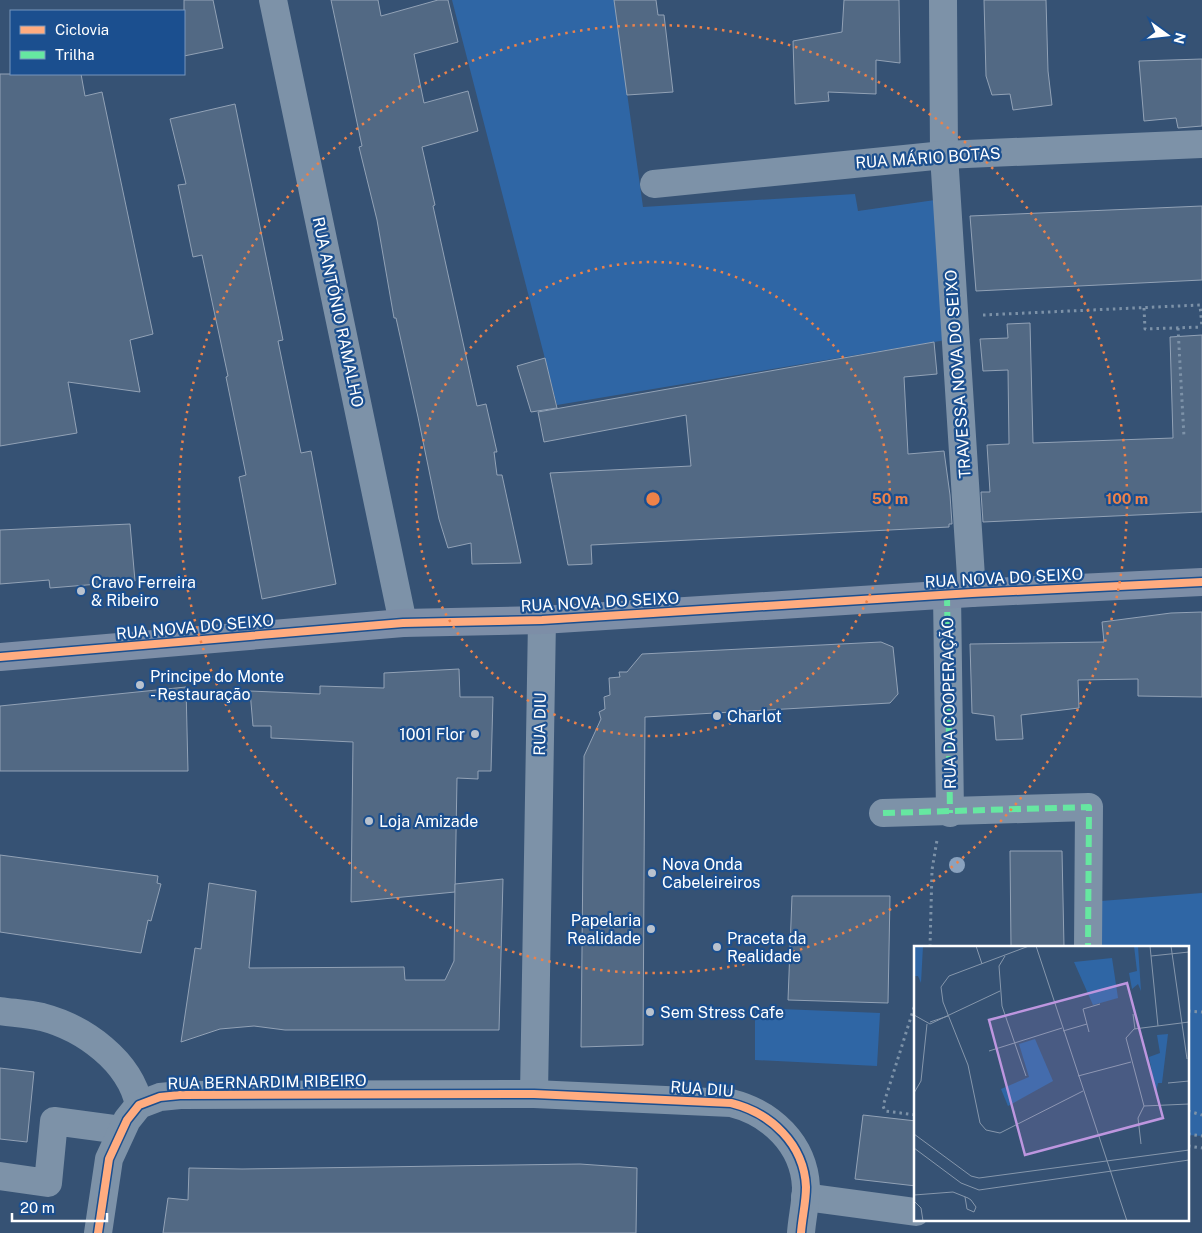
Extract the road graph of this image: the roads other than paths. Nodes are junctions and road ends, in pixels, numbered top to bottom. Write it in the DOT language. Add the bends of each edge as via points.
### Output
graph roads {
  1 [pos="273,0"];
  2 [pos="942,0"];
  3 [pos="1202,144"];
  4 [pos="944,154"];
  5 [pos="654,184"];
  6 [pos="1202,582"];
  7 [pos="959,593"];
  8 [pos="542,620"];
  9 [pos="403,623"];
  10 [pos="0,657"];
  11 [pos="883,813"];
  12 [pos="950,813"];
  13 [pos="1088,946"];
  14 [pos="0,1011"];
  15 [pos="534,1094"];
  16 [pos="139,1104"];
  17 [pos="122,1130"];
  18 [pos="0,1176"];
  19 [pos="805,1197"];
  20 [pos="914,1212"];
  21 [pos="98,1233"];
  22 [pos="801,1233"];
  1 -- 9 [label="street, RUA ANTÓNIO RAMALHO"];
  2 -- 4 [label="street, TRAVESSA NOVA DO SEIXO"];
  3 -- 4 [label="street, RUA MÁRIO BOTAS"];
  4 -- 5 [label="street, RUA MÁRIO BOTAS"];
  4 -- 7 [label="street, TRAVESSA NOVA DO SEIXO" via="955,317"];
  6 -- 7 [label="main road, RUA NOVA DO SEIXO"];
  7 -- 8 [label="main road, RUA NOVA DO SEIXO"];
  7 -- 12 [label="street, RUA DA COOPERAÇÃO"];
  8 -- 9 [label="main road, RUA NOVA DO SEIXO"];
  8 -- 15 [label="street, RUA DIU"];
  9 -- 10 [label="main road, RUA NOVA DO SEIXO"];
  11 -- 12 [label="street"];
  12 -- 13 [label="street" via="1089,807"];
  14 -- 16 [label="street" via="54,1021 103,1049 130,1077"];
  15 -- 16 [label="street, RUA BERNARDIM RIBEIRO" via="180,1095"];
  15 -- 19 [label="street, RUA DIU" via="744,1106 769,1119 790,1140 804,1169"];
  16 -- 17 [label="street"];
  17 -- 18 [label="street" via="54,1121 48,1183"];
  17 -- 21 [label="street" via="109,1158"];
  19 -- 20 [label="street"];
  19 -- 22 [label="street, RUA DIU"];
}
